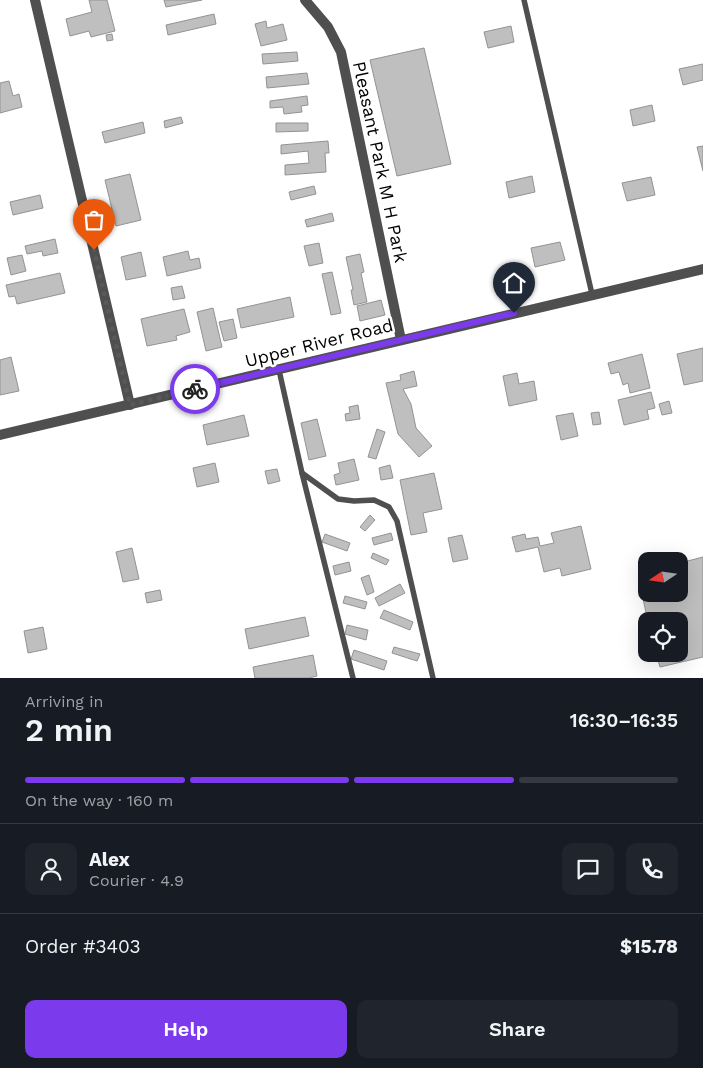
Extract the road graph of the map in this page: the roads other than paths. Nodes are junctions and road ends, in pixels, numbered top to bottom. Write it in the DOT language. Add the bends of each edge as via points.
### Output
graph roads {
  1 [pos="35,0"];
  2 [pos="305,0"];
  3 [pos="524,0"];
  4 [pos="703,269"];
  5 [pos="592,294"];
  6 [pos="401,340"];
  7 [pos="279,370"];
  8 [pos="130,405"];
  9 [pos="0,435"];
  10 [pos="302,473"];
  11 [pos="353,678"];
  12 [pos="433,678"];
  1 -- 8 [label="street"];
  2 -- 6 [label="street, Pleasant Park M H Park" via="328,28 341,52"];
  3 -- 5 [label="lane"];
  4 -- 5 [label="street, Upper River Road"];
  5 -- 6 [label="street, Upper River Road"];
  6 -- 7 [label="street, Upper River Road"];
  7 -- 8 [label="street, Upper River Road"];
  7 -- 10 [label="lane"];
  8 -- 9 [label="street, Upper River Road"];
  10 -- 11 [label="lane"];
  10 -- 12 [label="lane" via="338,498 374,500 389,508 397,521"];
}
